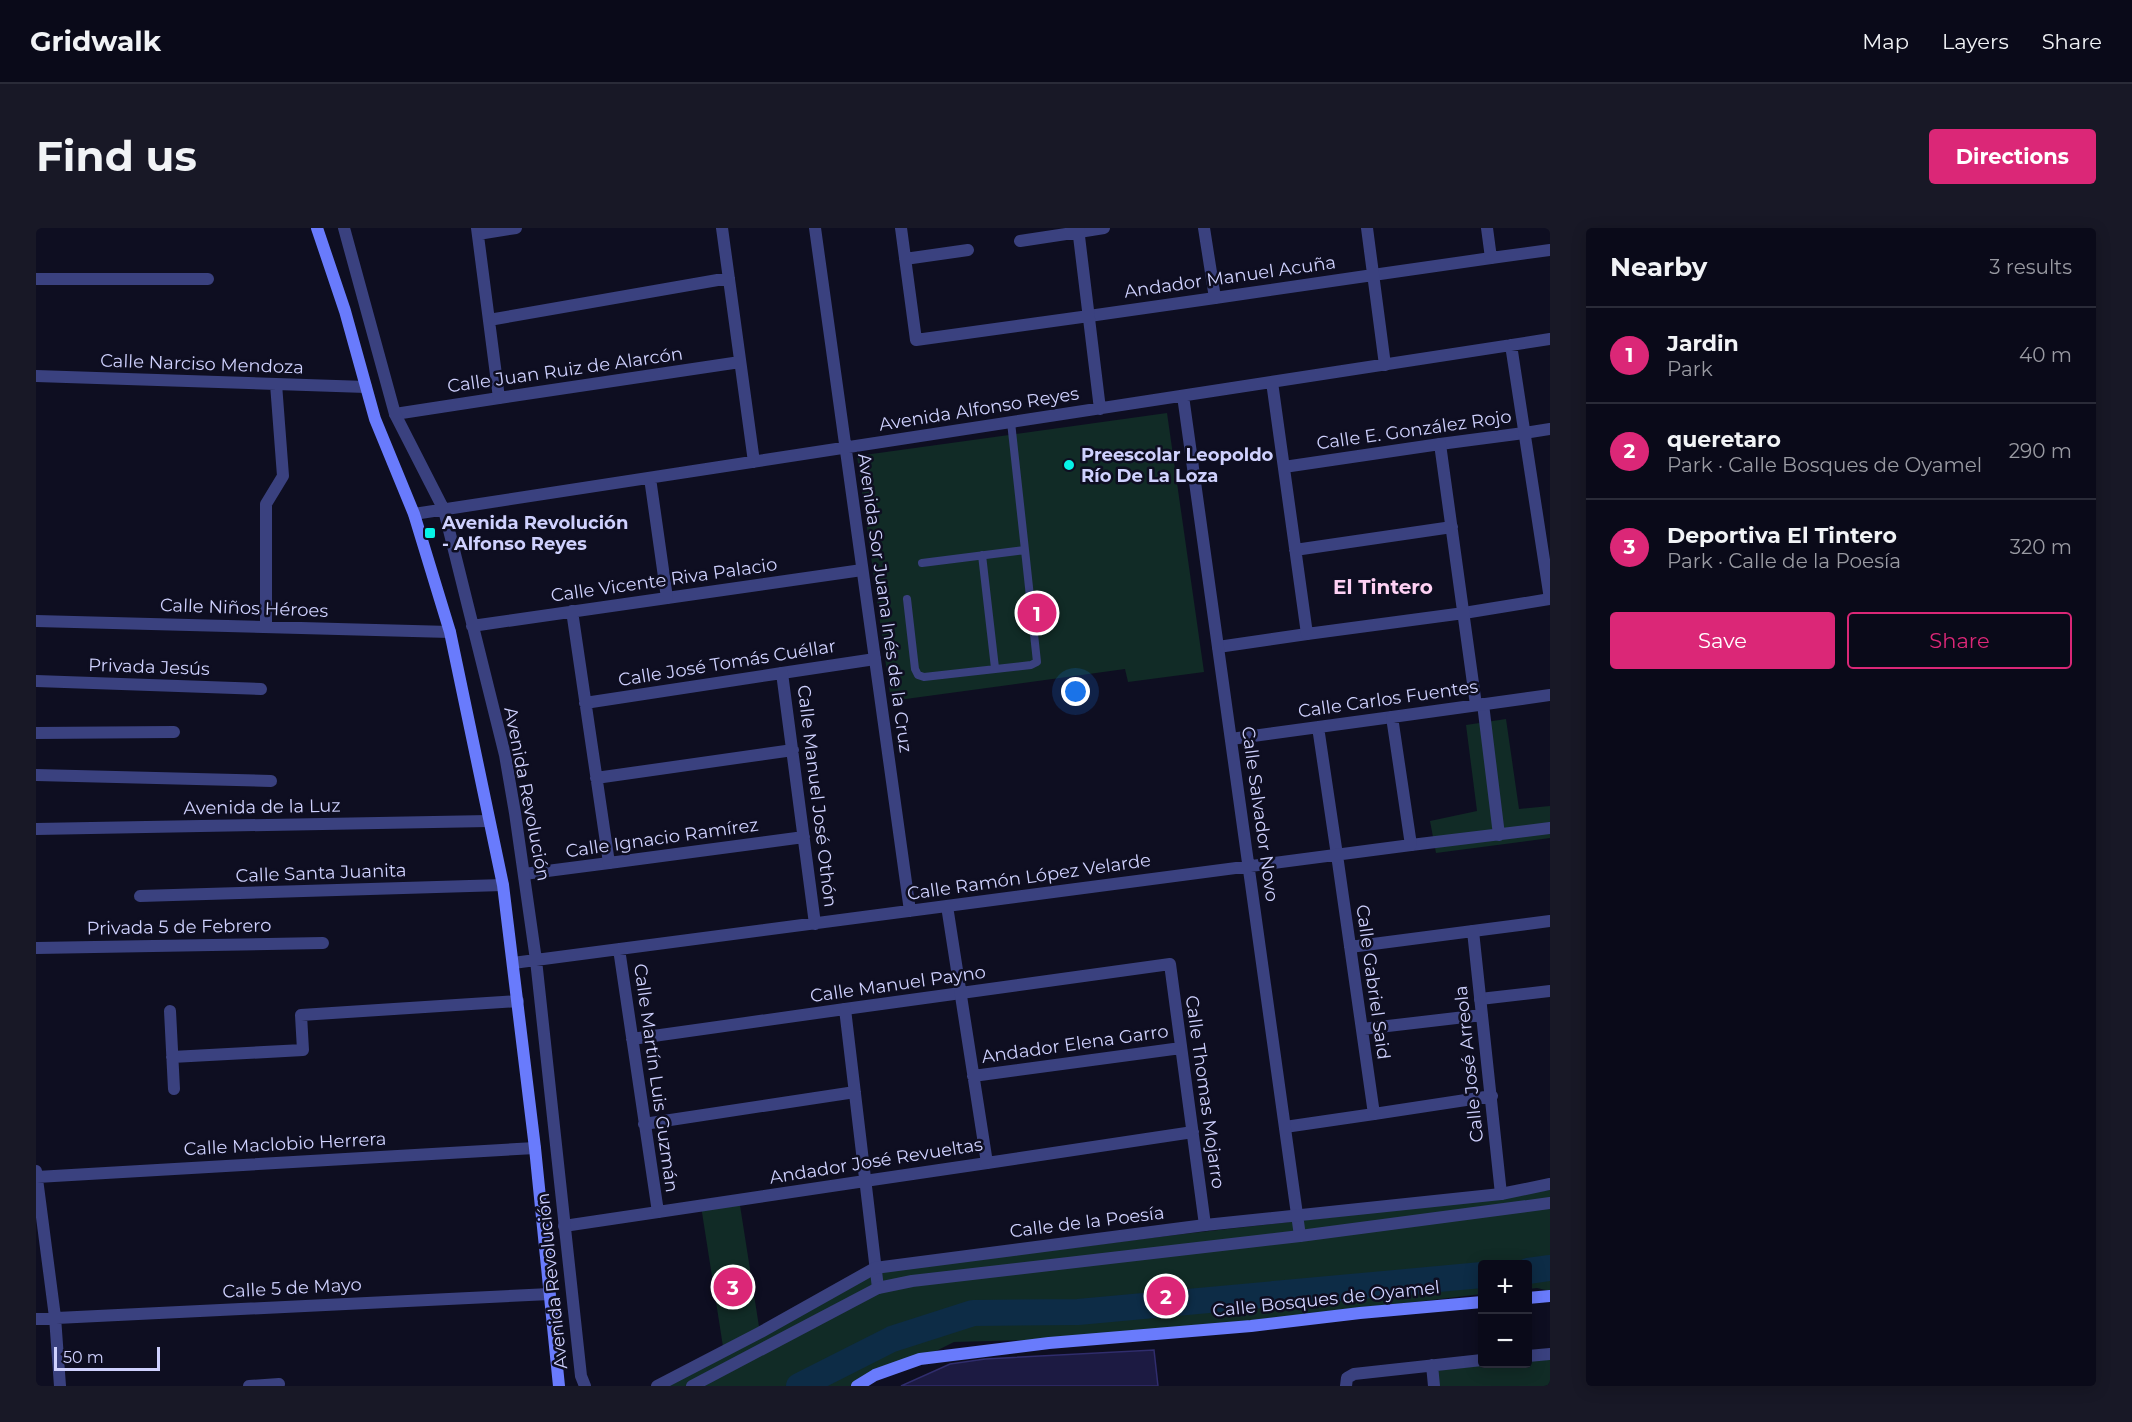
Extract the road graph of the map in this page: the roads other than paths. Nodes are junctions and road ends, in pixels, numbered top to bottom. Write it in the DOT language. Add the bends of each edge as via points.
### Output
graph roads {
  1 [pos="317,228"];
  2 [pos="344,228"];
  3 [pos="516,228"];
  4 [pos="722,228"];
  5 [pos="815,228"];
  6 [pos="901,228"];
  7 [pos="1104,228"];
  8 [pos="1204,228"];
  9 [pos="1367,228"];
  10 [pos="1486,228"];
  11 [pos="1078,230"];
  12 [pos="477,231"];
  13 [pos="1020,241"];
  14 [pos="968,250"];
  15 [pos="1550,250"];
  16 [pos="1491,258"];
  17 [pos="905,259"];
  18 [pos="1374,275"];
  19 [pos="729,278"];
  20 [pos="36,279"];
  21 [pos="208,279"];
  22 [pos="1215,298"];
  23 [pos="1089,316"];
  24 [pos="489,320"];
  25 [pos="1550,339"];
  26 [pos="1511,345"];
  27 [pos="740,362"];
  28 [pos="1385,365"];
  29 [pos="36,376"];
  30 [pos="1272,382"];
  31 [pos="276,384"];
  32 [pos="366,387"];
  33 [pos="1183,396"];
  34 [pos="499,398"];
  35 [pos="1101,409"];
  36 [pos="395,414"];
  37 [pos="1011,422"];
  38 [pos="1550,429"];
  39 [pos="1524,433"];
  40 [pos="1440,444"];
  41 [pos="846,448"];
  42 [pos="754,462"];
  43 [pos="1284,467"];
  44 [pos="650,478"];
  45 [pos="444,510"];
  46 [pos="414,514"];
  47 [pos="1544,518"];
  48 [pos="1452,527"];
  49 [pos="1025,550"];
  50 [pos="1295,550"];
  51 [pos="982,555"];
  52 [pos="922,563"];
  53 [pos="862,570"];
  54 [pos="667,598"];
  55 [pos="907,599"];
  56 [pos="1550,599"];
  57 [pos="572,611"];
  58 [pos="1464,613"];
  59 [pos="36,621"];
  60 [pos="266,626"];
  61 [pos="472,626"];
  62 [pos="450,632"];
  63 [pos="1307,634"];
  64 [pos="1218,647"];
  65 [pos="875,659"];
  66 [pos="995,668"];
  67 [pos="782,673"];
  68 [pos="36,681"];
  69 [pos="261,688"];
  70 [pos="1550,695"];
  71 [pos="585,703"];
  72 [pos="1480,704"];
  73 [pos="1392,717"];
  74 [pos="1318,727"];
  75 [pos="174,732"];
  76 [pos="36,733"];
  77 [pos="1231,739"];
  78 [pos="793,750"];
  79 [pos="36,775"];
  80 [pos="596,778"];
  81 [pos="271,782"];
  82 [pos="489,821"];
  83 [pos="1550,828"];
  84 [pos="36,829"];
  85 [pos="1499,835"];
  86 [pos="804,837"];
  87 [pos="1411,845"];
  88 [pos="1336,855"];
  89 [pos="609,863"];
  90 [pos="1249,866"];
  91 [pos="524,874"];
  92 [pos="503,885"];
  93 [pos="140,896"];
  94 [pos="947,906"];
  95 [pos="910,911"];
  96 [pos="1550,921"];
  97 [pos="815,924"];
  98 [pos="1473,931"];
  99 [pos="323,943"];
  100 [pos="1350,947"];
  101 [pos="36,948"];
  102 [pos="619,949"];
  103 [pos="536,960"];
  104 [pos="513,963"];
  105 [pos="1170,964"];
  106 [pos="1550,991"];
  107 [pos="961,993"];
  108 [pos="1480,999"];
  109 [pos="518,1001"];
  110 [pos="845,1009"];
  111 [pos="170,1011"];
  112 [pos="1482,1015"];
  113 [pos="1362,1029"];
  114 [pos="632,1039"];
  115 [pos="1181,1048"];
  116 [pos="172,1057"];
  117 [pos="973,1076"];
  118 [pos="174,1089"];
  119 [pos="855,1092"];
  120 [pos="1492,1096"];
  121 [pos="1374,1114"];
  122 [pos="644,1124"];
  123 [pos="1285,1127"];
  124 [pos="1193,1132"];
  125 [pos="535,1148"];
  126 [pos="987,1163"];
  127 [pos="36,1171"];
  128 [pos="36,1177"];
  129 [pos="865,1181"];
  130 [pos="1550,1184"];
  131 [pos="1501,1194"];
  132 [pos="1550,1203"];
  133 [pos="657,1212"];
  134 [pos="1298,1216"];
  135 [pos="1205,1225"];
  136 [pos="564,1226"];
  137 [pos="1300,1236"];
  138 [pos="875,1268"];
  139 [pos="878,1288"];
  140 [pos="550,1294"];
  141 [pos="1550,1296"];
  142 [pos="1532,1298"];
  143 [pos="1478,1302"];
  144 [pos="55,1317"];
  145 [pos="36,1318"];
  146 [pos="1550,1354"];
  147 [pos="1532,1356"];
  148 [pos="1478,1360"];
  149 [pos="1432,1365"];
  150 [pos="1346,1382"];
  151 [pos="279,1384"];
  152 [pos="60,1386"];
  153 [pos="249,1386"];
  154 [pos="559,1386"];
  155 [pos="585,1386"];
  156 [pos="657,1386"];
  157 [pos="692,1386"];
  158 [pos="857,1386"];
  159 [pos="1434,1386"];
  1 -- 32 [label="main road, Avenida Revolución"];
  2 -- 36 [label="street, Avenida Revolución"];
  3 -- 12 [label="street"];
  4 -- 19 [label="street"];
  5 -- 41 [label="street, Avenida Sor Juana Inés de la Cruz"];
  6 -- 17 [label="street"];
  7 -- 11 [label="street"];
  8 -- 22 [label="street"];
  9 -- 18 [label="street"];
  10 -- 16 [label="street"];
  11 -- 13 [label="street"];
  11 -- 23 [label="street"];
  12 -- 24 [label="street"];
  14 -- 17 [label="street"];
  15 -- 16 [label="street, Andador Manuel Acuña"];
  16 -- 18 [label="street, Andador Manuel Acuña"];
  17 -- 23 [label="street, Andador Manuel Acuña" via="916,340"];
  18 -- 22 [label="street, Andador Manuel Acuña"];
  18 -- 28 [label="street"];
  19 -- 24 [label="street"];
  19 -- 27 [label="street"];
  20 -- 21 [label="street"];
  22 -- 23 [label="street, Andador Manuel Acuña"];
  23 -- 35 [label="street"];
  24 -- 34 [label="street"];
  25 -- 26 [label="street, Avenida Alfonso Reyes"];
  26 -- 28 [label="street, Avenida Alfonso Reyes"];
  26 -- 39 [label="street"];
  27 -- 34 [label="street, Calle Juan Ruiz de Alarcón"];
  27 -- 42 [label="street"];
  28 -- 30 [label="street, Avenida Alfonso Reyes"];
  29 -- 31 [label="street, Calle Narciso Mendoza"];
  30 -- 33 [label="street, Avenida Alfonso Reyes"];
  30 -- 43 [label="street"];
  31 -- 32 [label="street, Calle Narciso Mendoza"];
  31 -- 60 [label="street" via="283,476 266,504"];
  32 -- 46 [label="main road, Avenida Revolución"];
  33 -- 35 [label="street, Avenida Alfonso Reyes"];
  33 -- 64 [label="street, Calle Salvador Novo"];
  34 -- 36 [label="street, Calle Juan Ruiz de Alarcón"];
  35 -- 37 [label="street, Avenida Alfonso Reyes"];
  36 -- 45 [label="street, Avenida Revolución"];
  37 -- 41 [label="street, Avenida Alfonso Reyes"];
  37 -- 49 [label="lane"];
  38 -- 39 [label="street, Calle E. González Rojo"];
  39 -- 40 [label="street, Calle E. González Rojo"];
  39 -- 47 [label="street"];
  40 -- 43 [label="street, Calle E. González Rojo"];
  40 -- 48 [label="street"];
  41 -- 42 [label="street, Avenida Alfonso Reyes"];
  41 -- 53 [label="street, Avenida Sor Juana Inés de la Cruz"];
  42 -- 44 [label="street, Avenida Alfonso Reyes"];
  43 -- 50 [label="street"];
  44 -- 45 [label="street, Avenida Alfonso Reyes"];
  44 -- 54 [label="street"];
  45 -- 46 [label="street, Avenida Alfonso Reyes"];
  45 -- 61 [label="street, Avenida Revolución"];
  46 -- 62 [label="main road, Avenida Revolución"];
  47 -- 56 [label="street"];
  48 -- 50 [label="street"];
  48 -- 58 [label="street"];
  49 -- 51 [label="lane"];
  49 -- 66 [label="lane" via="1037,662"];
  50 -- 63 [label="street"];
  51 -- 52 [label="lane"];
  51 -- 66 [label="lane"];
  53 -- 54 [label="street, Calle Vicente Riva Palacio"];
  53 -- 65 [label="street, Avenida Sor Juana Inés de la Cruz"];
  54 -- 57 [label="street, Calle Vicente Riva Palacio"];
  55 -- 66 [label="lane" via="918,675"];
  56 -- 58 [label="street"];
  57 -- 61 [label="street, Calle Vicente Riva Palacio"];
  57 -- 71 [label="street"];
  58 -- 63 [label="street"];
  58 -- 72 [label="street"];
  59 -- 60 [label="street, Calle Niños Héroes"];
  60 -- 62 [label="street, Calle Niños Héroes"];
  61 -- 91 [label="street, Avenida Revolución" via="505,755"];
  62 -- 82 [label="main road, Avenida Revolución"];
  63 -- 64 [label="street"];
  64 -- 77 [label="street, Calle Salvador Novo"];
  65 -- 67 [label="street, Calle José Tomás Cuéllar"];
  65 -- 95 [label="street, Avenida Sor Juana Inés de la Cruz"];
  67 -- 71 [label="street, Calle José Tomás Cuéllar"];
  67 -- 78 [label="street, Calle Manuel José Othón"];
  68 -- 69 [label="street, Privada Jesús"];
  70 -- 72 [label="street, Calle Carlos Fuentes"];
  71 -- 80 [label="street"];
  72 -- 73 [label="street, Calle Carlos Fuentes"];
  72 -- 85 [label="street"];
  73 -- 74 [label="street, Calle Carlos Fuentes"];
  73 -- 87 [label="street"];
  74 -- 77 [label="street, Calle Carlos Fuentes"];
  74 -- 88 [label="street, Calle Gabriel Said"];
  75 -- 76 [label="street"];
  77 -- 90 [label="street, Calle Salvador Novo"];
  78 -- 80 [label="street"];
  78 -- 86 [label="street, Calle Manuel José Othón"];
  79 -- 81 [label="street"];
  80 -- 89 [label="street"];
  82 -- 84 [label="street, Avenida de la Luz"];
  82 -- 92 [label="main road, Avenida Revolución"];
  83 -- 85 [label="street, Calle Ramón López Velarde"];
  85 -- 87 [label="street, Calle Ramón López Velarde"];
  86 -- 89 [label="street, Calle Ignacio Ramírez"];
  86 -- 97 [label="street, Calle Manuel José Othón"];
  87 -- 88 [label="street, Calle Ramón López Velarde"];
  88 -- 90 [label="street, Calle Ramón López Velarde"];
  88 -- 100 [label="street, Calle Gabriel Said"];
  89 -- 91 [label="street, Calle Ignacio Ramírez"];
  90 -- 94 [label="street, Calle Ramón López Velarde"];
  90 -- 123 [label="street, Calle Salvador Novo"];
  91 -- 103 [label="street, Avenida Revolución"];
  92 -- 93 [label="street, Calle Santa Juanita"];
  92 -- 104 [label="main road, Avenida Revolución"];
  94 -- 95 [label="street, Calle Ramón López Velarde"];
  94 -- 107 [label="street"];
  95 -- 97 [label="street, Calle Ramón López Velarde"];
  96 -- 98 [label="street"];
  97 -- 102 [label="street, Calle Ramón López Velarde"];
  98 -- 100 [label="street"];
  98 -- 108 [label="street, Calle José Arreola"];
  99 -- 101 [label="street, Privada 5 de Febrero"];
  100 -- 113 [label="street, Calle Gabriel Said"];
  102 -- 103 [label="street, Calle Ramón López Velarde"];
  102 -- 114 [label="street, Calle Martín Luis Guzmán"];
  103 -- 104 [label="street, Calle Ramón López Velarde"];
  103 -- 136 [label="street, Avenida Revolución"];
  104 -- 109 [label="main road, Avenida Revolución"];
  105 -- 107 [label="street, Calle Manuel Payno"];
  105 -- 115 [label="street, Calle Thomas Mojarro"];
  106 -- 108 [label="street"];
  107 -- 110 [label="street, Calle Manuel Payno"];
  107 -- 117 [label="street"];
  108 -- 112 [label="street, Calle José Arreola"];
  109 -- 116 [label="street" via="301,1015 303,1050"];
  109 -- 125 [label="main road, Avenida Revolución"];
  110 -- 114 [label="street, Calle Manuel Payno"];
  110 -- 119 [label="street"];
  111 -- 116 [label="street"];
  112 -- 113 [label="street"];
  112 -- 120 [label="street, Calle José Arreola"];
  113 -- 121 [label="street, Calle Gabriel Said"];
  114 -- 122 [label="street, Calle Martín Luis Guzmán"];
  115 -- 117 [label="street, Andador Elena Garro"];
  115 -- 124 [label="street, Calle Thomas Mojarro"];
  116 -- 118 [label="street"];
  117 -- 126 [label="street"];
  119 -- 122 [label="street"];
  119 -- 129 [label="street"];
  120 -- 121 [label="street"];
  120 -- 131 [label="street, Calle José Arreola"];
  121 -- 123 [label="street"];
  122 -- 133 [label="street, Calle Martín Luis Guzmán"];
  123 -- 134 [label="street, Calle Salvador Novo"];
  124 -- 126 [label="street, Andador José Revueltas"];
  124 -- 135 [label="street, Calle Thomas Mojarro"];
  125 -- 128 [label="street, Calle Maclobio Herrera"];
  125 -- 140 [label="main road, Avenida Revolución"];
  126 -- 129 [label="street, Andador José Revueltas"];
  127 -- 128 [label="street"];
  128 -- 144 [label="street"];
  129 -- 133 [label="street, Andador José Revueltas"];
  129 -- 138 [label="street"];
  130 -- 131 [label="street, Calle de la Poesía"];
  131 -- 134 [label="street, Calle de la Poesía"];
  132 -- 137 [label="street"];
  133 -- 136 [label="street, Andador José Revueltas"];
  134 -- 135 [label="street, Calle de la Poesía"];
  134 -- 137 [label="street, Calle Salvador Novo"];
  135 -- 138 [label="street, Calle de la Poesía"];
  136 -- 155 [label="street, Avenida Revolución"];
  137 -- 139 [label="street"];
  138 -- 139 [label="street"];
  138 -- 156 [label="street, Calle de la Poesía"];
  139 -- 157 [label="street"];
  140 -- 144 [label="street, Calle 5 de Mayo"];
  140 -- 154 [label="main road, Avenida Revolución"];
  141 -- 142 [label="main road"];
  143 -- 158 [label="main road, Calle Bosques de Oyamel" via="920,1359 875,1375"];
  144 -- 145 [label="street, Calle 5 de Mayo"];
  144 -- 152 [label="street"];
  146 -- 147 [label="street"];
  148 -- 149 [label="street"];
  149 -- 150 [label="street" via="1353,1374"];
  149 -- 159 [label="street"];
  151 -- 153 [label="street"];
}
